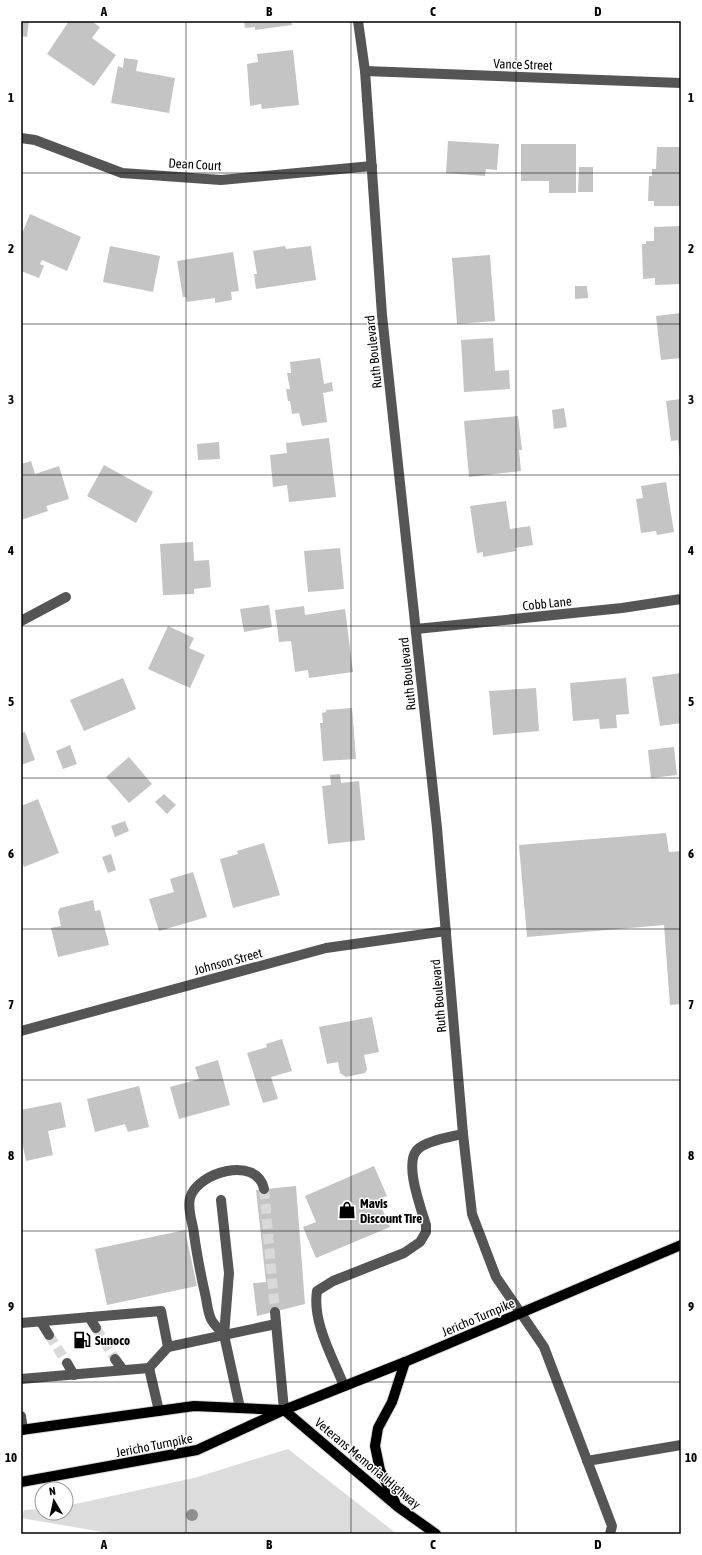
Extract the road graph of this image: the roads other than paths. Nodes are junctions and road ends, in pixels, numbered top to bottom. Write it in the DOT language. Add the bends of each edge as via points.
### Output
graph roads {
  1 [pos="358,21"];
  2 [pos="365,71"];
  3 [pos="681,83"];
  4 [pos="21,138"];
  5 [pos="372,166"];
  6 [pos="66,597"];
  7 [pos="681,599"];
  8 [pos="21,621"];
  9 [pos="416,629"];
  10 [pos="446,931"];
  11 [pos="21,1031"];
  12 [pos="463,1134"];
  13 [pos="264,1189"];
  14 [pos="221,1200"];
  15 [pos="681,1245"];
  16 [pos="275,1312"];
  17 [pos="520,1313"];
  18 [pos="89,1317"];
  19 [pos="40,1322"];
  20 [pos="21,1323"];
  21 [pos="276,1324"];
  22 [pos="96,1328"];
  23 [pos="49,1335"];
  24 [pos="224,1335"];
  25 [pos="168,1347"];
  26 [pos="115,1359"];
  27 [pos="405,1362"];
  28 [pos="67,1364"];
  29 [pos="149,1368"];
  30 [pos="123,1370"];
  31 [pos="74,1375"];
  32 [pos="21,1379"];
  33 [pos="344,1386"];
  34 [pos="240,1408"];
  35 [pos="284,1410"];
  36 [pos="159,1411"];
  37 [pos="21,1416"];
  38 [pos="22,1430"];
  39 [pos="681,1445"];
  40 [pos="587,1461"];
  41 [pos="21,1482"];
  42 [pos="398,1507"];
  43 [pos="611,1530"];
  44 [pos="436,1534"];
  1 -- 2 [label="street, Ruth Boulevard"];
  2 -- 3 [label="street, Vance Street"];
  2 -- 5 [label="street, Ruth Boulevard"];
  4 -- 5 [label="street, Dean Court" via="34,140 122,172 221,180"];
  5 -- 9 [label="street, Ruth Boulevard" via="382,315"];
  6 -- 8 [label="street"];
  7 -- 9 [label="street, Cobb Lane" via="622,608"];
  9 -- 10 [label="street, Ruth Boulevard"];
  10 -- 11 [label="street, Johnson Street" via="326,948"];
  10 -- 12 [label="street, Ruth Boulevard"];
  12 -- 17 [label="street, Ruth Boulevard" via="472,1214 496,1277"];
  12 -- 33 [label="street" via="435,1141 417,1150 412,1158 414,1180 426,1225 426,1232 420,1242 404,1253 333,1281 317,1291 315,1303 320,1323"];
  13 -- 24 [label="street" via="258,1177 242,1169 208,1178 194,1190 190,1199 195,1253 211,1319"];
  14 -- 24 [label="street" via="230,1273"];
  15 -- 17 [label="main road, Jericho Turnpike"];
  16 -- 21 [label="street"];
  17 -- 27 [label="main road, Jericho Turnpike"];
  17 -- 40 [label="street, Ruth Boulevard" via="544,1347"];
  18 -- 19 [label="street"];
  18 -- 22 [label="street"];
  18 -- 25 [label="street" via="161,1311"];
  19 -- 20 [label="street"];
  19 -- 23 [label="street"];
  21 -- 24 [label="street"];
  21 -- 35 [label="street"];
  24 -- 25 [label="street"];
  24 -- 34 [label="street"];
  25 -- 29 [label="street"];
  26 -- 30 [label="street"];
  27 -- 33 [label="main road, Jericho Turnpike"];
  27 -- 42 [label="main road" via="392,1402 378,1428 375,1446 380,1470"];
  28 -- 31 [label="street"];
  29 -- 30 [label="street"];
  29 -- 36 [label="street"];
  30 -- 31 [label="street"];
  31 -- 32 [label="street"];
  33 -- 35 [label="main road, Jericho Turnpike"];
  34 -- 35 [label="main road, Jericho Turnpike"];
  34 -- 36 [label="main road, Jericho Turnpike" via="194,1406"];
  35 -- 41 [label="main road, Jericho Turnpike" via="197,1450"];
  35 -- 42 [label="main road, Veterans Memorial Highway"];
  36 -- 38 [label="main road, Jericho Turnpike"];
  37 -- 38 [label="street"];
  39 -- 40 [label="street"];
  40 -- 43 [label="street, Ruth Boulevard"];
  42 -- 44 [label="main road, Veterans Memorial Highway"];
}
